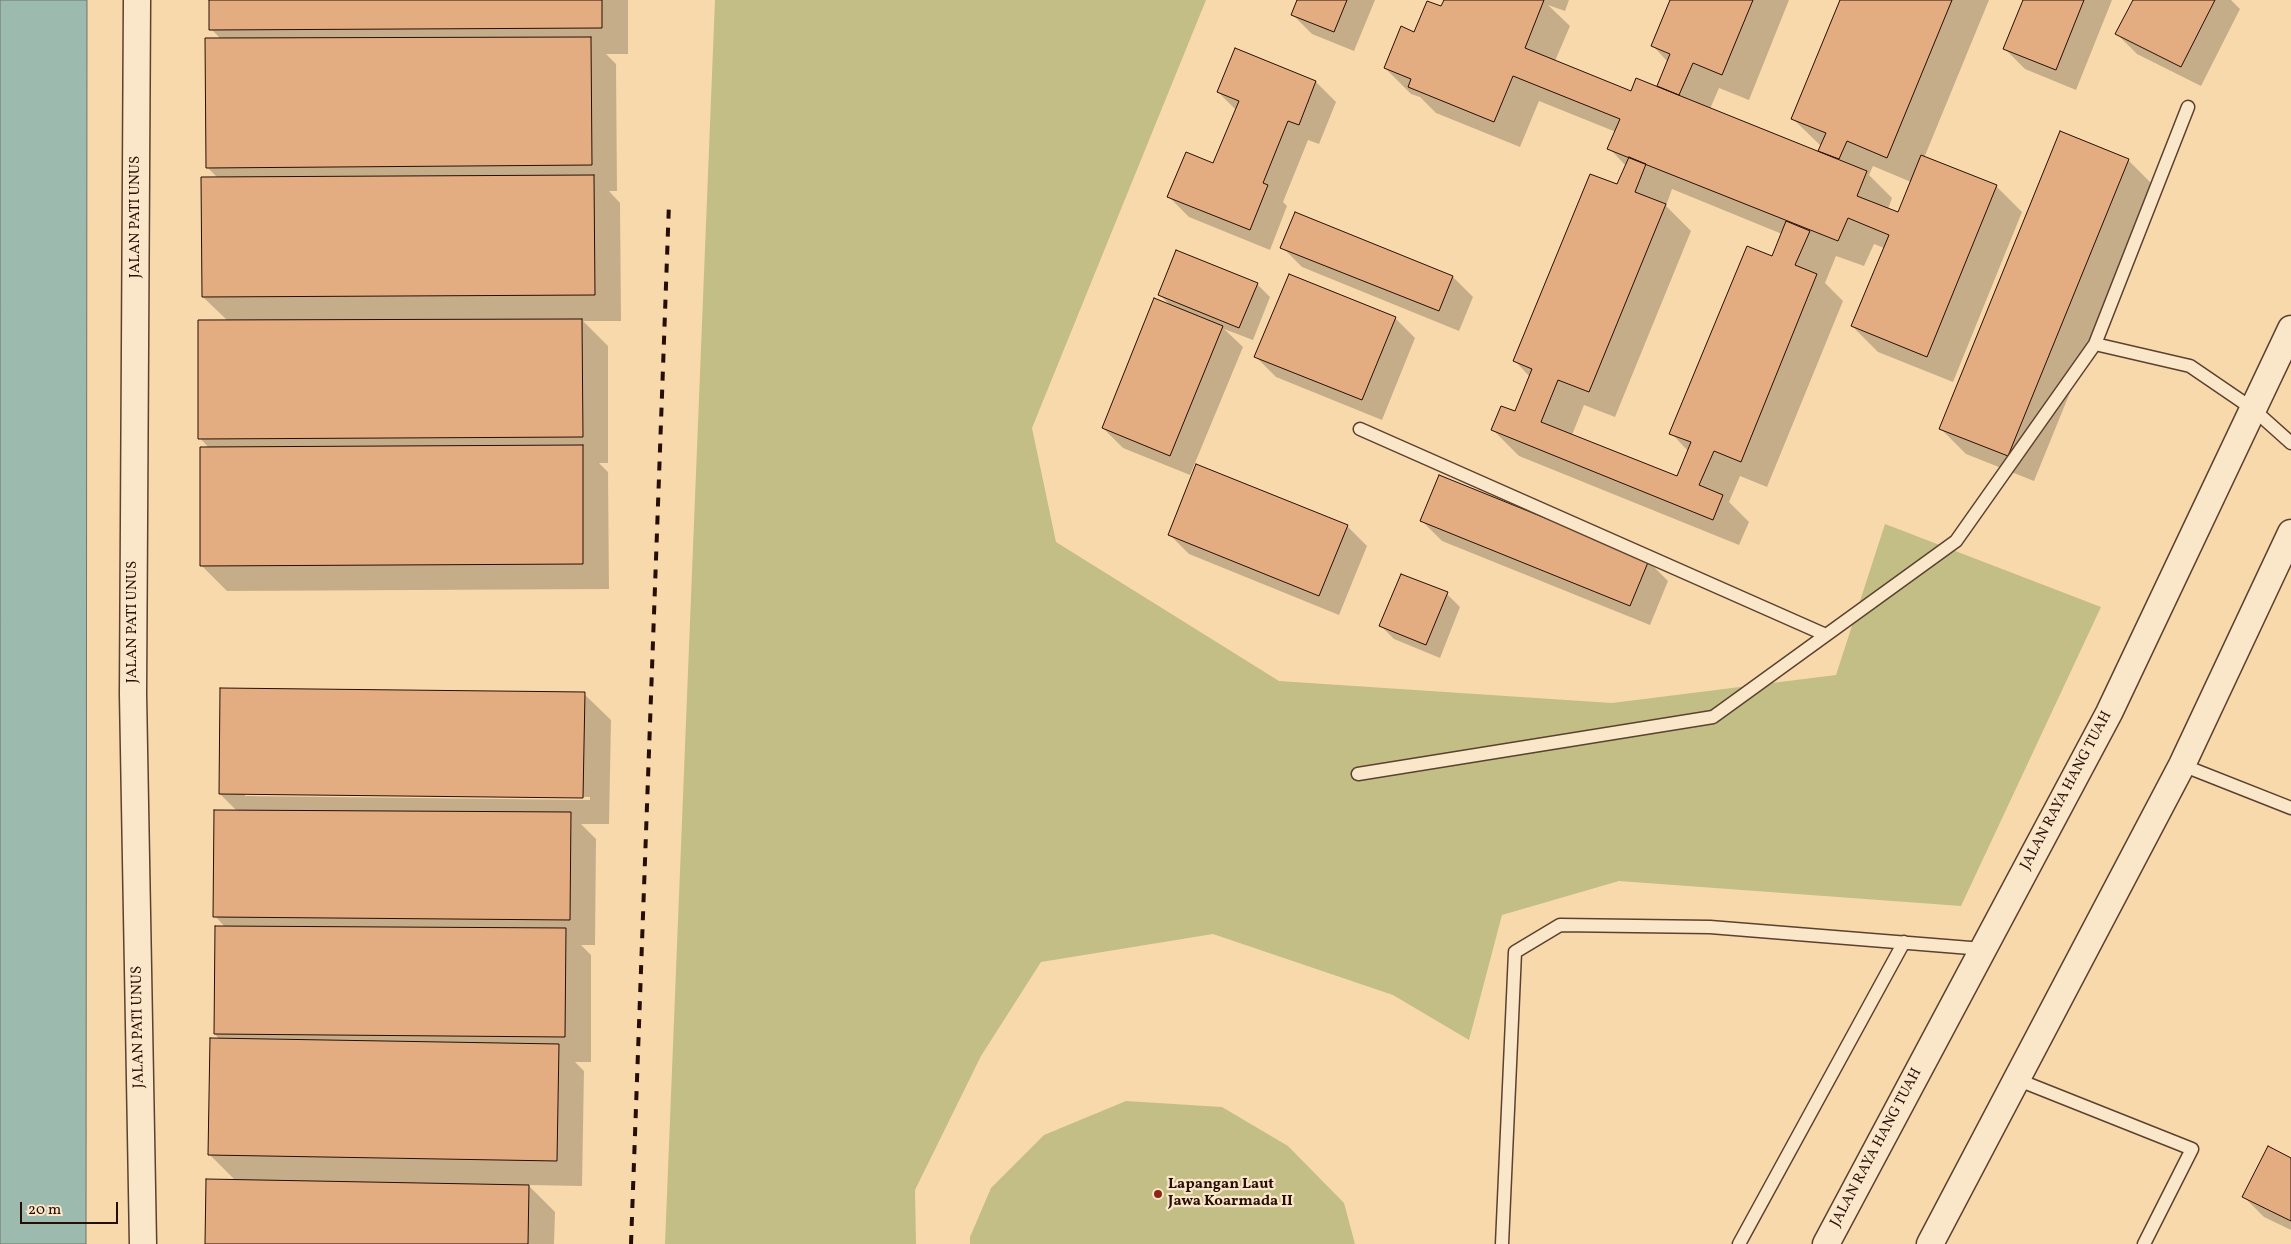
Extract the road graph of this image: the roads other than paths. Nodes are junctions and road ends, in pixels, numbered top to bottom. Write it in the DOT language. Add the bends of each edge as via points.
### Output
graph roads {
  1 [pos="137,0"];
  2 [pos="2188,107"];
  3 [pos="2291,329"];
  4 [pos="2095,344"];
  5 [pos="2253,409"];
  6 [pos="1360,429"];
  7 [pos="2291,443"];
  8 [pos="2291,533"];
  9 [pos="1826,635"];
  10 [pos="2182,765"];
  11 [pos="1358,774"];
  12 [pos="2291,808"];
  13 [pos="1904,942"];
  14 [pos="1983,949"];
  15 [pos="2016,1079"];
  16 [pos="143,1244"];
  17 [pos="1502,1244"];
  18 [pos="1739,1244"];
  19 [pos="1826,1244"];
  20 [pos="1930,1244"];
  21 [pos="2144,1244"];
  1 -- 16 [label="street, JALAN PATI UNUS" via="133,694"];
  2 -- 4 [label="lane"];
  3 -- 5 [label="street, JALAN RAYA HANG TUAH"];
  4 -- 5 [label="lane" via="2190,366"];
  4 -- 9 [label="lane" via="1956,541"];
  5 -- 7 [label="lane"];
  5 -- 14 [label="street, JALAN RAYA HANG TUAH" via="2109,713"];
  6 -- 9 [label="lane"];
  8 -- 10 [label="street"];
  9 -- 11 [label="lane" via="1714,717"];
  10 -- 12 [label="lane"];
  10 -- 15 [label="street"];
  13 -- 14 [label="lane"];
  13 -- 17 [label="lane" via="1710,927 1560,925 1515,952"];
  13 -- 18 [label="lane"];
  14 -- 19 [label="street, JALAN RAYA HANG TUAH"];
  15 -- 20 [label="street"];
  15 -- 21 [label="lane" via="2192,1149"];
}
